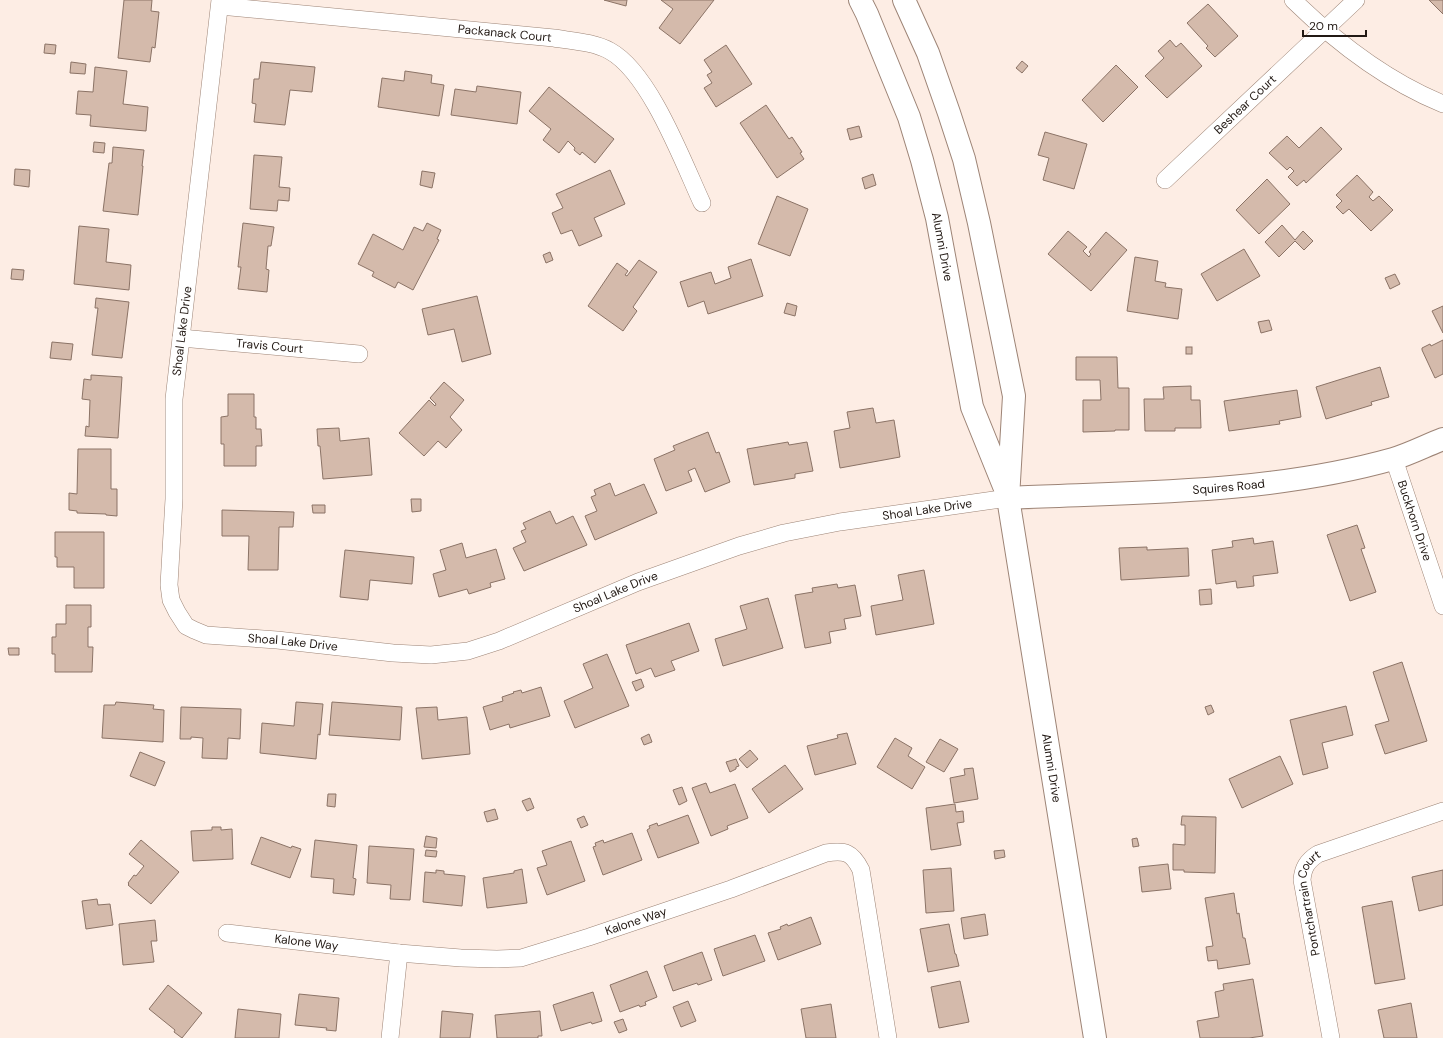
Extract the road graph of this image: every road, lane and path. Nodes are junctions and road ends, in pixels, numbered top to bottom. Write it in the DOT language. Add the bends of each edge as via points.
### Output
graph roads {
  1 [pos="860,0"];
  2 [pos="904,0"];
  3 [pos="1293,0"];
  4 [pos="1356,0"];
  5 [pos="220,3"];
  6 [pos="1324,30"];
  7 [pos="1443,104"];
  8 [pos="1165,180"];
  9 [pos="702,203"];
  10 [pos="181,338"];
  11 [pos="359,354"];
  12 [pos="1443,439"];
  13 [pos="1394,459"];
  14 [pos="1008,498"];
  15 [pos="1443,606"];
  16 [pos="1443,811"];
  17 [pos="227,933"];
  18 [pos="399,953"];
  19 [pos="390,1038"];
  20 [pos="888,1038"];
  21 [pos="1095,1038"];
  22 [pos="1331,1038"];
  1 -- 14 [label="street, Alumni Drive" via="909,117 922,160 938,226 972,407"];
  2 -- 14 [label="street, Alumni Drive" via="928,53 949,113 964,159 979,223 1014,396"];
  3 -- 6 [label="street"];
  4 -- 6 [label="street, Beshear Court"];
  5 -- 9 [label="street, Packanack Court" via="554,38 610,51 625,62 659,109"];
  5 -- 10 [label="street, Shoal Lake Drive"];
  6 -- 7 [label="street" via="1400,83"];
  6 -- 8 [label="street, Beshear Court"];
  10 -- 11 [label="street, Travis Court"];
  10 -- 14 [label="street, Shoal Lake Drive" via="174,399 174,499 169,585 171,600 186,626 206,635 393,653 431,655 468,651 499,641 638,582 784,533 840,522"];
  12 -- 13 [label="street, Squires Road"];
  13 -- 14 [label="street, Squires Road" via="1334,473 1266,483 1199,489"];
  13 -- 15 [label="street, Buckhorn Drive"];
  14 -- 21 [label="street, Alumni Drive"];
  16 -- 22 [label="street, Pontchartrain Court" via="1318,854 1305,866 1302,880"];
  17 -- 18 [label="street, Kalone Way"];
  18 -- 19 [label="street"];
  18 -- 20 [label="street, Kalone Way" via="497,960 521,958 589,937 826,854 844,852 852,856 861,870"];
}
